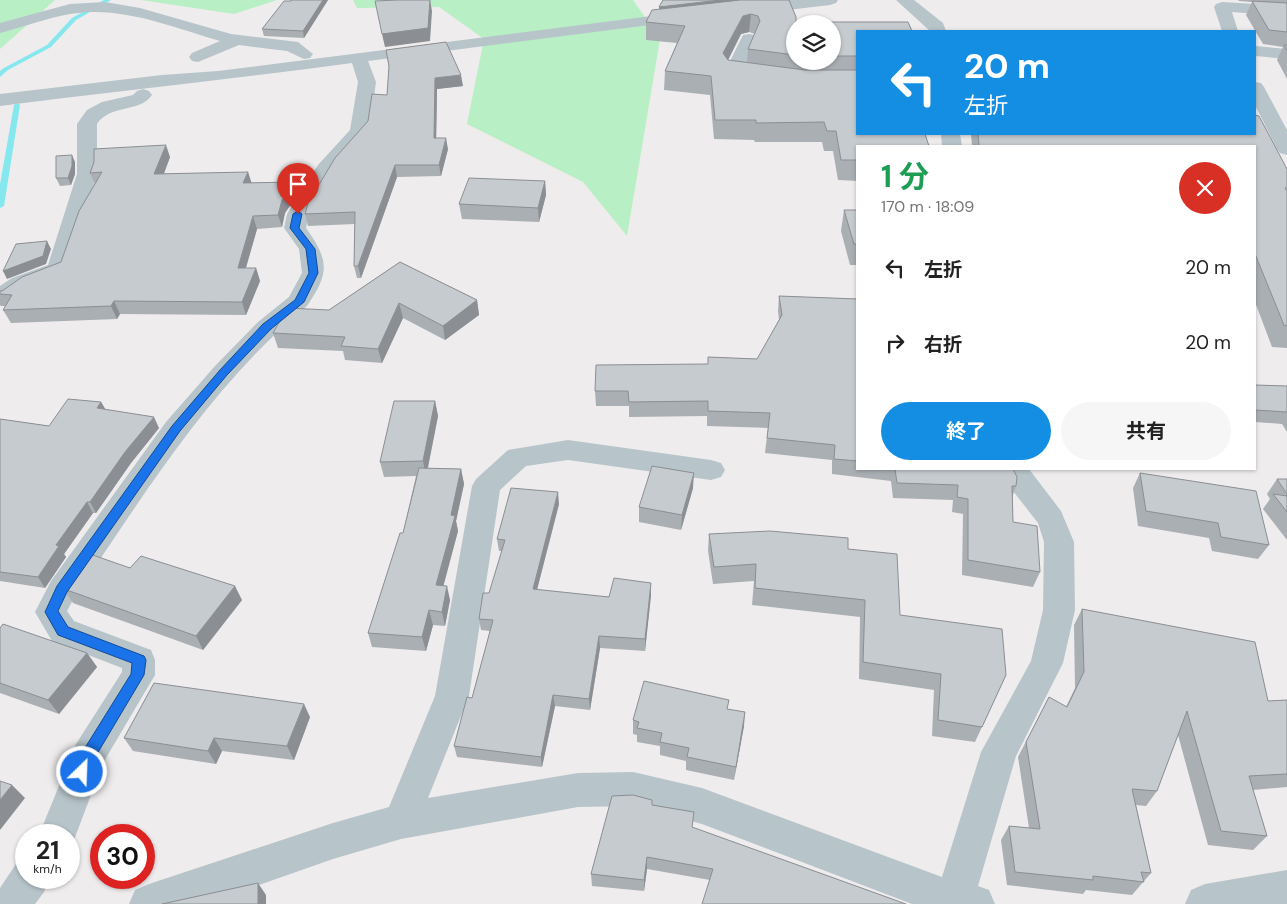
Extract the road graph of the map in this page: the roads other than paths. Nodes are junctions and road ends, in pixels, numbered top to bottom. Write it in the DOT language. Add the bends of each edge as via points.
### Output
graph roads {
  1 [pos="761,0"];
  2 [pos="830,0"];
  3 [pos="904,0"];
  4 [pos="1287,11"];
  5 [pos="0,28"];
  6 [pos="938,30"];
  7 [pos="1230,30"];
  8 [pos="749,39"];
  9 [pos="237,40"];
  10 [pos="1256,51"];
  11 [pos="304,54"];
  12 [pos="1287,54"];
  13 [pos="198,57"];
  14 [pos="359,59"];
  15 [pos="776,78"];
  16 [pos="162,80"];
  17 [pos="0,90"];
  18 [pos="1256,91"];
  19 [pos="0,100"];
  20 [pos="1264,120"];
  21 [pos="1287,149"];
  22 [pos="0,297"];
  23 [pos="711,470"];
  24 [pos="1016,470"];
  25 [pos="401,821"];
  26 [pos="62,824"];
  27 [pos="1287,888"];
  28 [pos="22,889"];
  29 [pos="960,903"];
  30 [pos="12,904"];
  31 [pos="149,904"];
  32 [pos="1205,904"];
  1 -- 2 [label="street" via="739,7 804,10"];
  3 -- 6 [label="street"];
  4 -- 7 [label="street" via="1222,7"];
  5 -- 9 [label="street" via="70,9 105,8 134,10"];
  8 -- 15 [label="street" via="733,73"];
  9 -- 11 [label="street" via="292,46"];
  9 -- 13 [label="street"];
  10 -- 12 [label="street"];
  11 -- 14 [label="street" via="667,8 696,12"];
  11 -- 17 [label="street"];
  14 -- 16 [label="street"];
  14 -- 26 [label="street" via="367,82 359,132 328,165 298,214 295,228 310,249 313,273 299,302 267,327 176,428 62,590 52,612 63,631 139,660 138,675 88,756"];
  16 -- 19 [label="street"];
  16 -- 22 [label="street" via="139,99 109,106 94,114 87,124 87,174 58,269 20,283"];
  18 -- 20 [label="street"];
  20 -- 21 [label="street"];
  23 -- 25 [label="street" via="568,450 518,458 486,486 452,696"];
  24 -- 29 [label="street" via="1023,484 1051,519 1059,542 1059,610 1047,663 999,752"];
  25 -- 29 [label="street" via="578,790 632,789 702,806"];
  25 -- 31 [label="street"];
  27 -- 32 [label="street"];
  28 -- 30 [label="street"];
}
